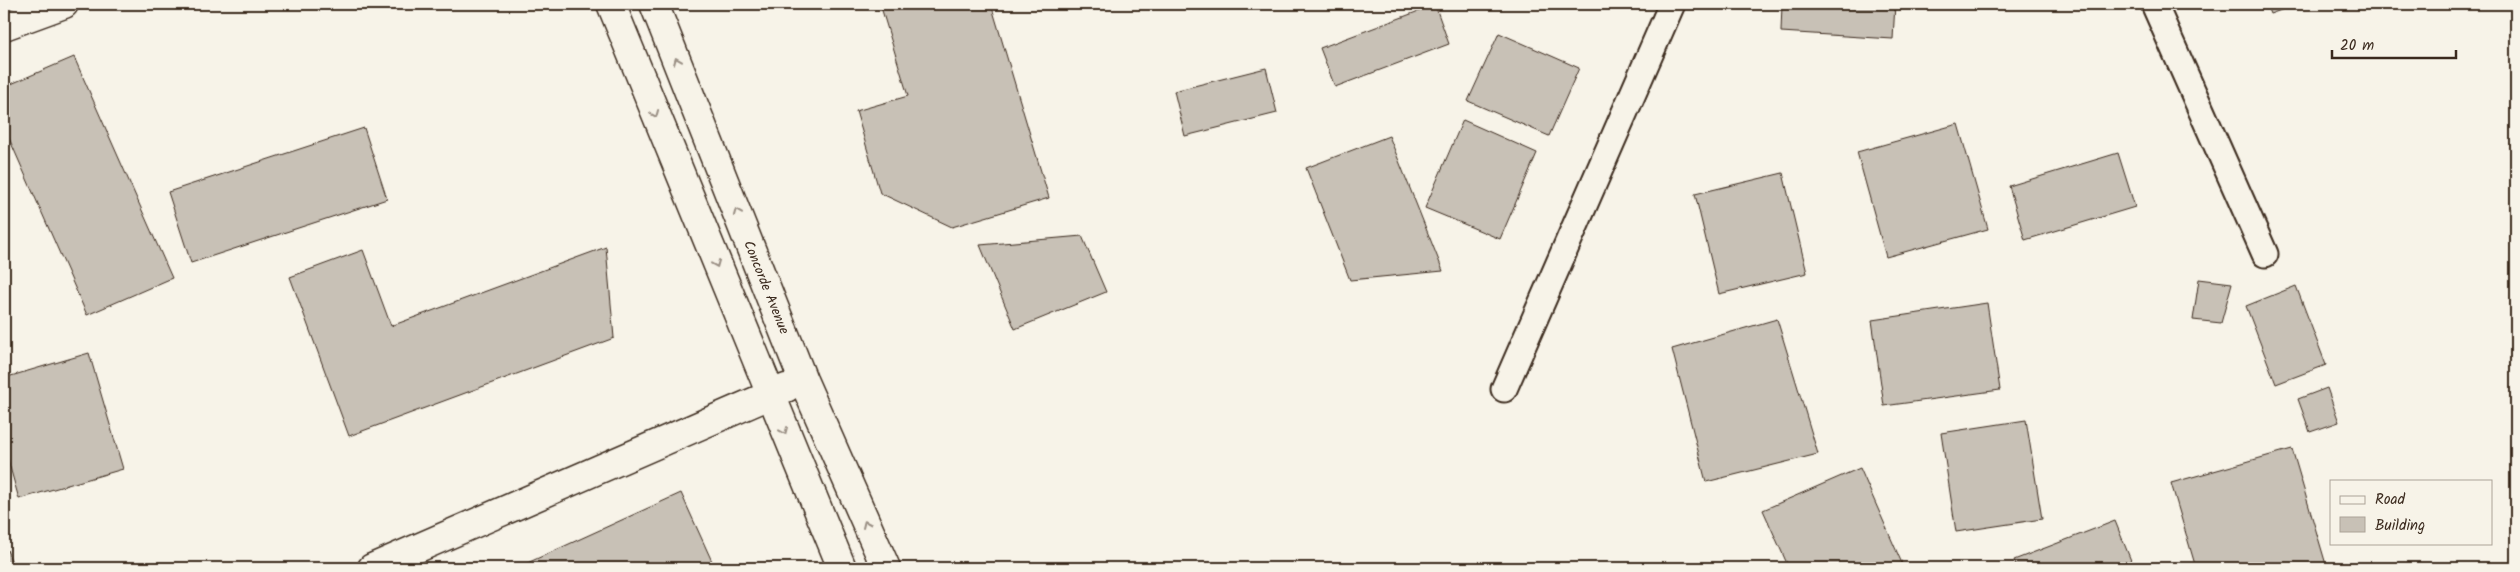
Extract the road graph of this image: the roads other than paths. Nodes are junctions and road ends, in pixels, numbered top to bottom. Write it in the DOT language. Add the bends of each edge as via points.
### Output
graph roads {
  1 [pos="64,4"];
  2 [pos="611,4"];
  3 [pos="654,4"];
  4 [pos="1672,4"];
  5 [pos="2154,4"];
  6 [pos="4,26"];
  7 [pos="2265,254"];
  8 [pos="804,380"];
  9 [pos="1504,389"];
  10 [pos="770,396"];
  11 [pos="405,562"];
  12 [pos="372,568"];
  13 [pos="842,568"];
  14 [pos="886,568"];
  1 -- 6 [label="street"];
  2 -- 10 [label="street, one-way"];
  8 -- 3 [label="street, Concorde Avenue, one-way"];
  4 -- 9 [label="lane"];
  5 -- 7 [label="lane"];
  8 -- 10 [label="street"];
  14 -- 8 [label="street, Concorde Avenue, one-way"];
  10 -- 11 [label="street"];
  10 -- 13 [label="street, one-way"];
  11 -- 12 [label="street"];
}
